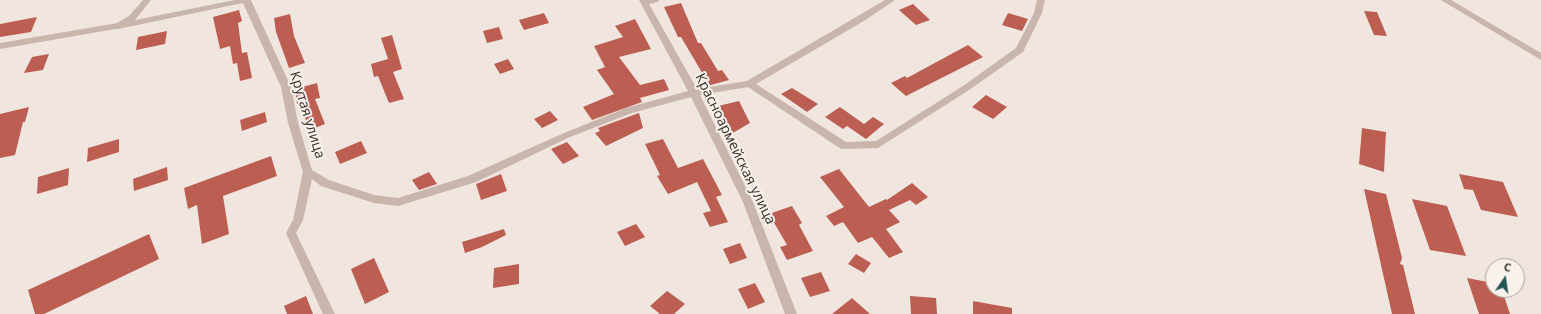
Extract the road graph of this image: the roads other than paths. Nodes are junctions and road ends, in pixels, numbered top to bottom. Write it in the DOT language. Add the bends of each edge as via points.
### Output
graph roads {
  1 [pos="147,0"];
  2 [pos="246,0"];
  3 [pos="655,0"];
  4 [pos="891,0"];
  5 [pos="1042,0"];
  6 [pos="1445,0"];
  7 [pos="643,1"];
  8 [pos="118,26"];
  9 [pos="0,46"];
  10 [pos="1541,57"];
  11 [pos="749,84"];
  12 [pos="694,93"];
  13 [pos="308,172"];
  14 [pos="329,314"];
  15 [pos="791,314"];
  1 -- 8 [label="street" via="132,18"];
  2 -- 8 [label="street"];
  2 -- 13 [label="street, Крутая улица" via="286,87 293,123"];
  3 -- 7 [label="street"];
  4 -- 11 [label="street"];
  5 -- 11 [label="street" via="1020,50 878,144 844,146"];
  6 -- 10 [label="street"];
  7 -- 12 [label="street, Красноармейская улица"];
  8 -- 9 [label="street"];
  11 -- 12 [label="street"];
  12 -- 13 [label="street, Крутая улица" via="629,110 567,135 472,179 398,202 374,199 325,183"];
  12 -- 15 [label="street, Красноармейская улица" via="748,202"];
  13 -- 14 [label="street, Крутая улица" via="298,220 291,233"];
}
